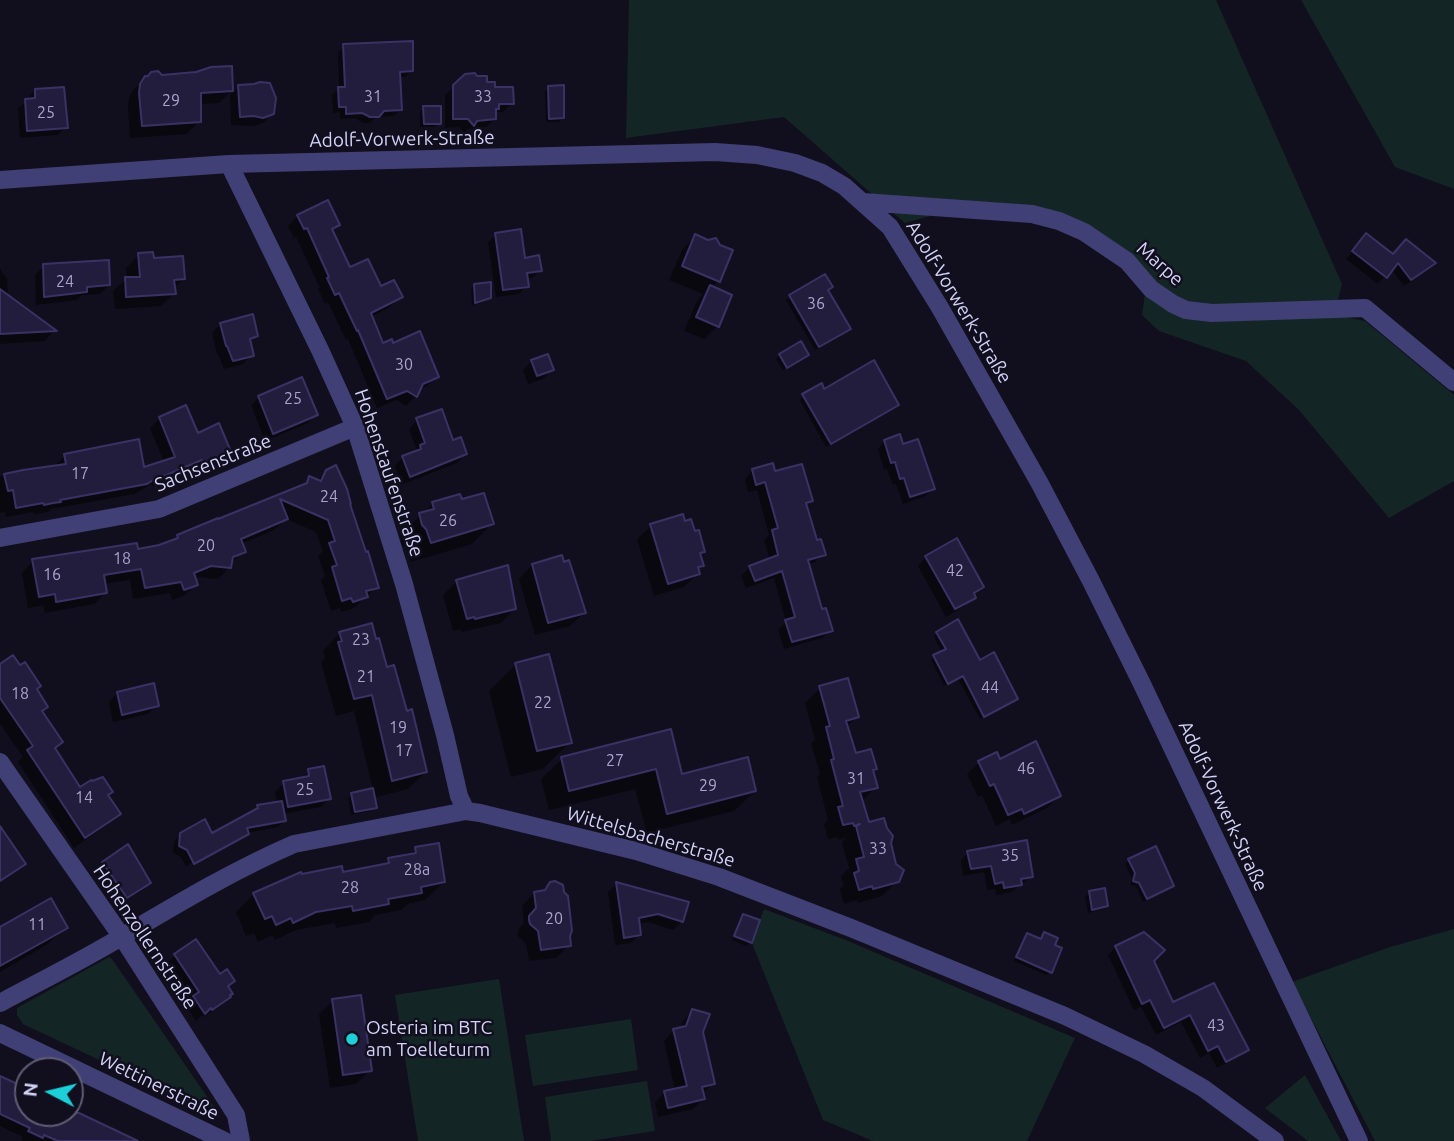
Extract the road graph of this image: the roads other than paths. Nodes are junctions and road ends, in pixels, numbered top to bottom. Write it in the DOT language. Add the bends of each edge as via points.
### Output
graph roads {
  1 [pos="229,164"];
  2 [pos="0,180"];
  3 [pos="863,202"];
  4 [pos="1454,382"];
  5 [pos="355,427"];
  6 [pos="0,538"];
  7 [pos="0,762"];
  8 [pos="466,811"];
  9 [pos="121,937"];
  10 [pos="0,1003"];
  11 [pos="0,1033"];
  12 [pos="225,1141"];
  13 [pos="241,1141"];
  14 [pos="1275,1141"];
  15 [pos="1359,1141"];
  1 -- 2 [label="street, Adolf-Vorwerk-Straße"];
  1 -- 3 [label="street, Adolf-Vorwerk-Straße" via="736,153 813,170"];
  1 -- 5 [label="street, Hohenstaufenstraße"];
  3 -- 4 [label="street, Marpe" via="1032,214 1059,221 1127,261 1151,289 1186,310 1365,308"];
  3 -- 15 [label="street, Adolf-Vorwerk-Straße" via="890,227 939,306 1056,515 1142,684"];
  5 -- 6 [label="street, Sachsenstraße" via="159,509"];
  5 -- 8 [label="street, Hohenstaufenstraße"];
  7 -- 9 [label="street, Hohenzollernstraße"];
  8 -- 9 [label="street, Wittelsbacherstraße" via="294,844"];
  8 -- 14 [label="street, Wittelsbacherstraße" via="648,855 875,937 1144,1054 1203,1088"];
  9 -- 10 [label="street, Wittelsbacherstraße"];
  9 -- 13 [label="street, Hohenzollernstraße" via="236,1115"];
  11 -- 12 [label="street, Wettinerstraße"];
}
